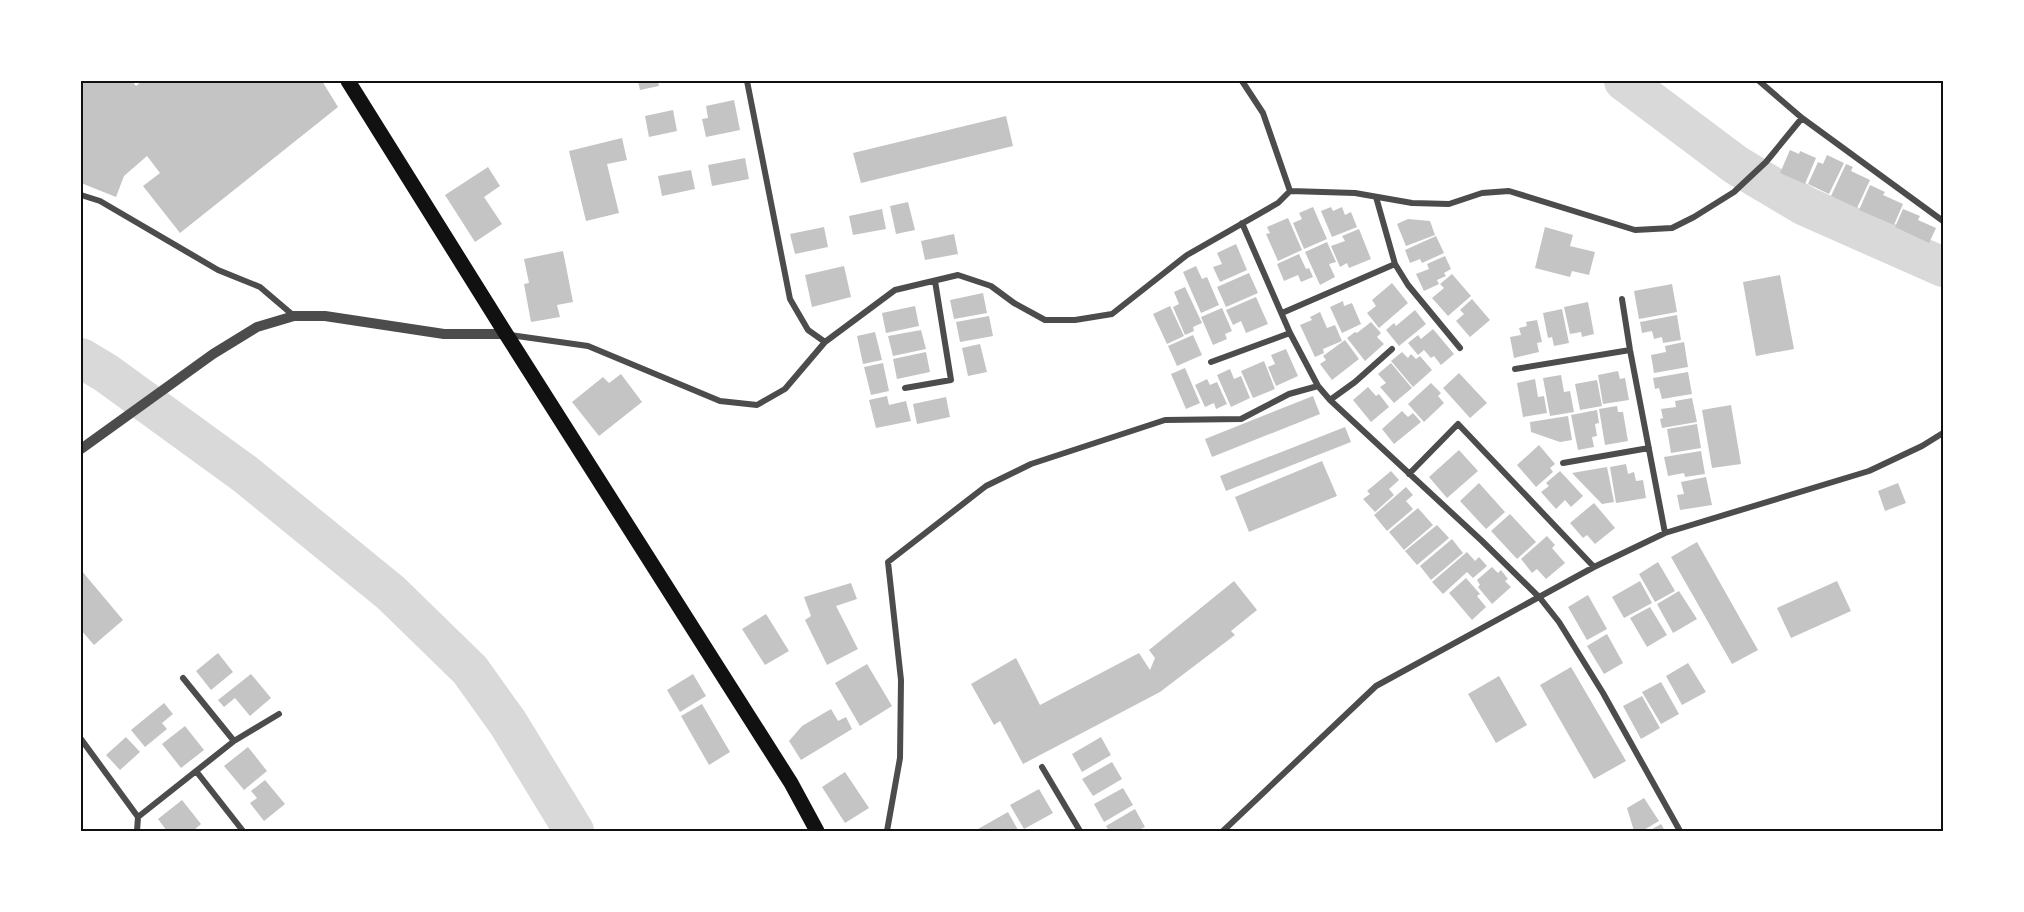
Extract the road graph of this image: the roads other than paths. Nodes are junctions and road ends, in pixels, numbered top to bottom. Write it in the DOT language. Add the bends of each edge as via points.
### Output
graph roads {
  1 [pos="747,81"];
  2 [pos="1242,81"];
  3 [pos="1759,81"];
  4 [pos="353,85"];
  5 [pos="1802,118"];
  6 [pos="1290,191"];
  7 [pos="81,195"];
  8 [pos="1376,197"];
  9 [pos="1943,221"];
  10 [pos="1242,222"];
  11 [pos="1395,264"];
  12 [pos="935,281"];
  13 [pos="1622,299"];
  14 [pos="1282,313"];
  15 [pos="294,316"];
  16 [pos="1290,333"];
  17 [pos="506,334"];
  18 [pos="825,342"];
  19 [pos="1460,348"];
  20 [pos="1392,349"];
  21 [pos="1630,350"];
  22 [pos="1211,362"];
  23 [pos="1515,369"];
  24 [pos="1318,386"];
  25 [pos="905,388"];
  26 [pos="1330,400"];
  27 [pos="1943,433"];
  28 [pos="1649,448"];
  29 [pos="81,449"];
  30 [pos="1563,463"];
  31 [pos="1408,474"];
  32 [pos="1665,533"];
  33 [pos="1594,567"];
  34 [pos="1540,598"];
  35 [pos="183,678"];
  36 [pos="279,714"];
  37 [pos="81,739"];
  38 [pos="234,741"];
  39 [pos="1042,767"];
  40 [pos="196,771"];
  41 [pos="138,817"];
  42 [pos="137,831"];
  43 [pos="243,831"];
  44 [pos="817,831"];
  45 [pos="887,831"];
  46 [pos="1080,831"];
  47 [pos="1222,831"];
  48 [pos="1680,831"];
  1 -- 18 [label="street" via="790,299 808,330"];
  2 -- 6 [label="street" via="1263,113"];
  3 -- 5 [label="street"];
  4 -- 17 [label="main road"];
  5 -- 8 [label="street" via="1766,162 1734,192 1672,228 1635,230 1509,191 1449,204"];
  5 -- 9 [label="street"];
  6 -- 8 [label="street"];
  6 -- 10 [label="street" via="1278,203"];
  7 -- 15 [label="street" via="100,201 218,270 260,287"];
  8 -- 11 [label="street"];
  10 -- 12 [label="street" via="1187,255 1112,314 1076,321 1045,320 992,286 958,275"];
  10 -- 14 [label="street"];
  11 -- 14 [label="street"];
  11 -- 19 [label="street"];
  12 -- 18 [label="street" via="895,290"];
  12 -- 25 [label="street" via="951,380"];
  13 -- 21 [label="street"];
  14 -- 16 [label="street"];
  15 -- 17 [label="street" via="325,316 444,334"];
  15 -- 29 [label="street" via="257,327 213,354"];
  16 -- 22 [label="street"];
  16 -- 24 [label="street"];
  17 -- 18 [label="street" via="588,346 720,401 757,405 785,388"];
  17 -- 44 [label="main road" via="791,783"];
  20 -- 26 [label="street"];
  21 -- 23 [label="street"];
  21 -- 28 [label="street"];
  24 -- 26 [label="street"];
  24 -- 45 [label="street" via="1289,394 1241,419 1166,420 1031,464 986,486 888,562 900,691 900,758"];
  26 -- 31 [label="street"];
  27 -- 32 [label="street" via="1869,471"];
  28 -- 30 [label="street"];
  28 -- 32 [label="street"];
  31 -- 33 [label="street" via="1458,424"];
  31 -- 34 [label="street"];
  32 -- 33 [label="street"];
  33 -- 34 [label="street"];
  34 -- 47 [label="street" via="1376,686"];
  34 -- 48 [label="street" via="1603,693"];
  35 -- 38 [label="street"];
  36 -- 38 [label="street"];
  37 -- 41 [label="street"];
  38 -- 40 [label="street"];
  39 -- 46 [label="street"];
  40 -- 41 [label="street"];
  40 -- 43 [label="street"];
  41 -- 42 [label="street"];
}
